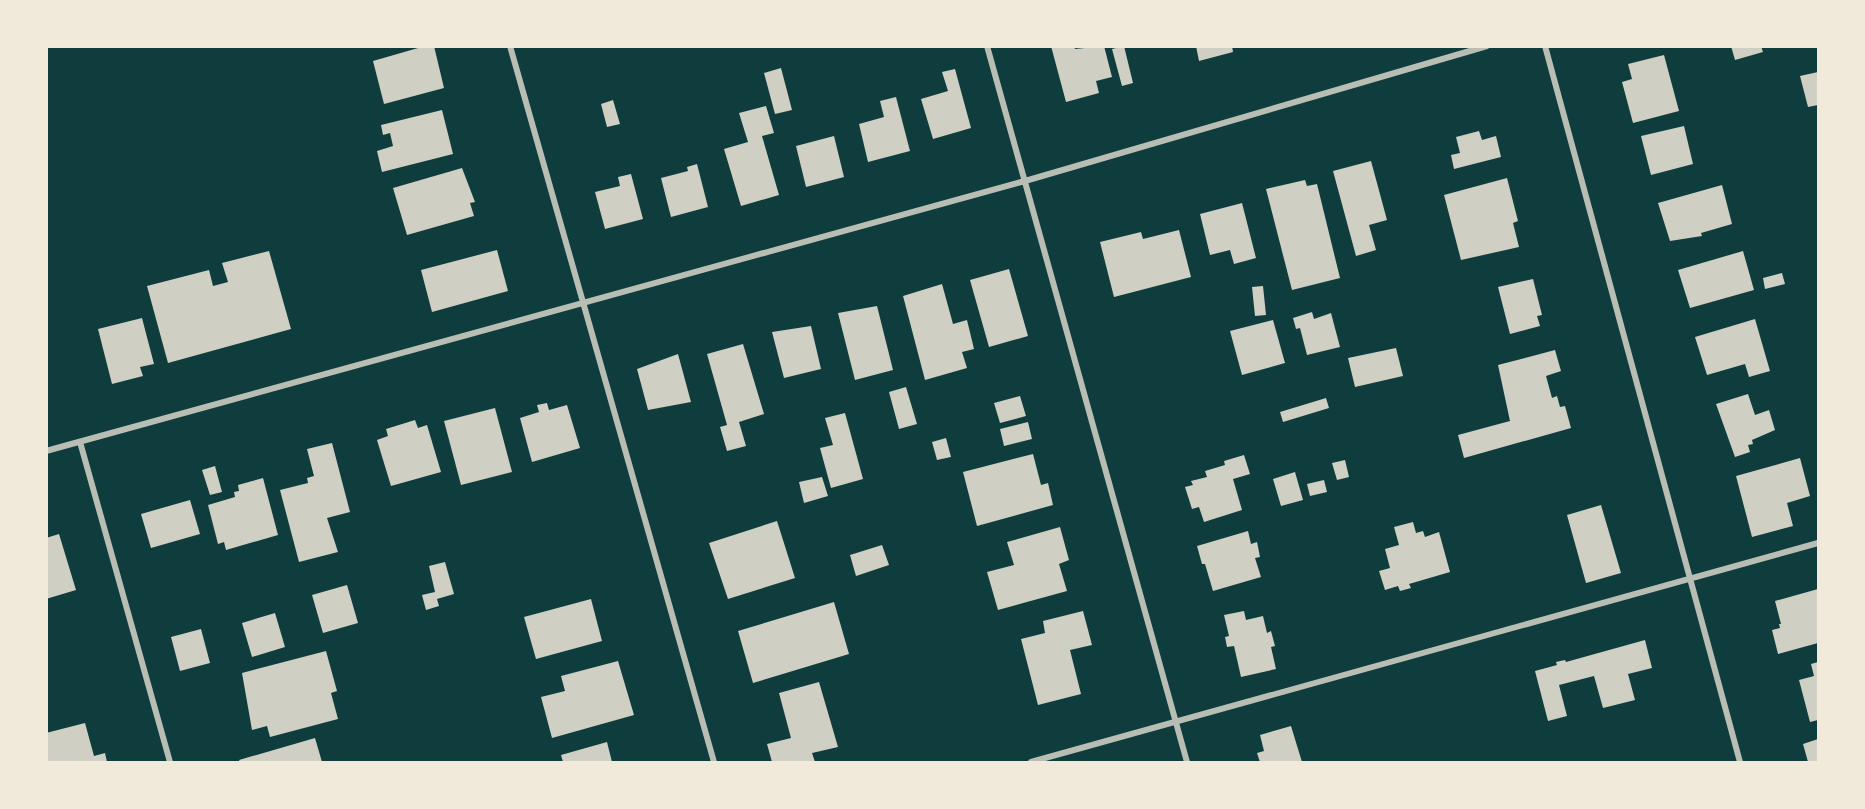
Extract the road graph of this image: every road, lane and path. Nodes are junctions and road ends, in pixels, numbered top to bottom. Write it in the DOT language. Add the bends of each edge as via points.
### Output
graph roads {
  1 [pos="510,46"];
  2 [pos="987,46"];
  3 [pos="1487,46"];
  4 [pos="1545,46"];
  5 [pos="1025,181"];
  6 [pos="582,302"];
  7 [pos="80,442"];
  8 [pos="46,451"];
  9 [pos="1818,543"];
  10 [pos="1690,579"];
  11 [pos="1176,724"];
  12 [pos="170,762"];
  13 [pos="714,762"];
  14 [pos="1031,762"];
  15 [pos="1187,762"];
  16 [pos="1740,762"];
  1 -- 6 [label="street"];
  2 -- 5 [label="street"];
  3 -- 5 [label="street"];
  4 -- 10 [label="street"];
  5 -- 6 [label="street"];
  5 -- 11 [label="street"];
  6 -- 7 [label="street"];
  6 -- 13 [label="street"];
  7 -- 8 [label="street"];
  7 -- 12 [label="street"];
  9 -- 10 [label="street"];
  10 -- 11 [label="street"];
  10 -- 16 [label="street"];
  11 -- 14 [label="street"];
  11 -- 15 [label="street"];
}
